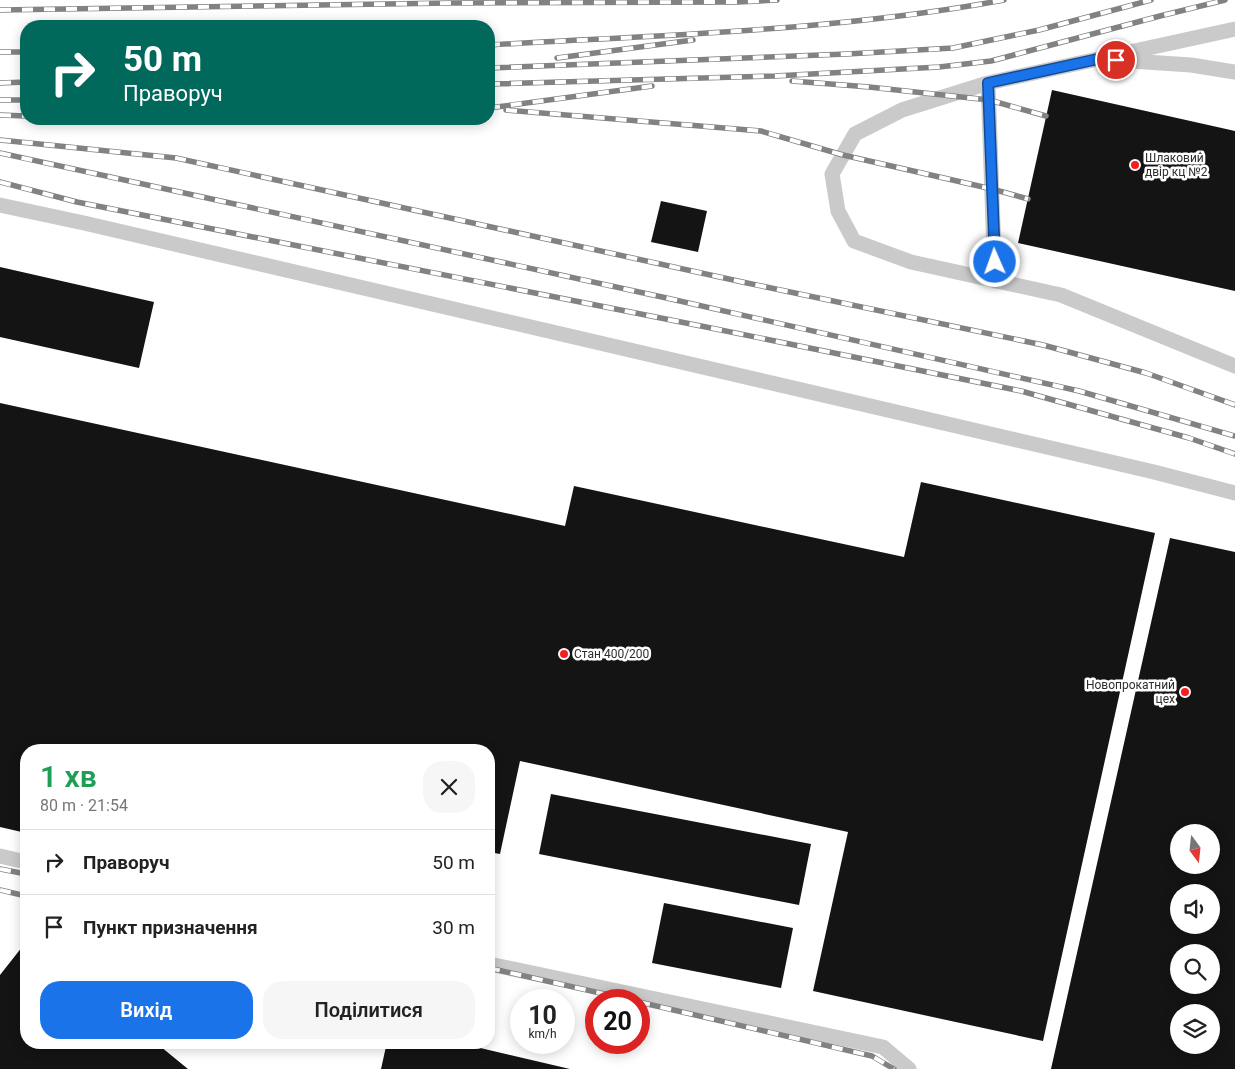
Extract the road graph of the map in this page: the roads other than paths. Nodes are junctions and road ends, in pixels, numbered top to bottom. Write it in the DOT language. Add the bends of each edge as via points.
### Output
graph roads {
  1 [pos="1235,29"];
  2 [pos="1098,59"];
  3 [pos="1235,72"];
  4 [pos="988,83"];
  5 [pos="0,205"];
  6 [pos="995,281"];
  7 [pos="1235,366"];
  8 [pos="1235,493"];
  9 [pos="0,856"];
  10 [pos="20,861"];
  11 [pos="495,965"];
  12 [pos="909,1069"];
  1 -- 2 [label="lane"];
  2 -- 3 [label="lane" via="1191,65"];
  2 -- 4 [label="lane"];
  4 -- 6 [label="lane"];
  4 -- 6 [label="lane" via="902,110 855,134 832,174 838,211 854,240 911,262"];
  5 -- 8 [label="lane"];
  6 -- 7 [label="lane" via="1061,295"];
  9 -- 10 [label="lane"];
  11 -- 12 [label="lane" via="883,1047"];
}
